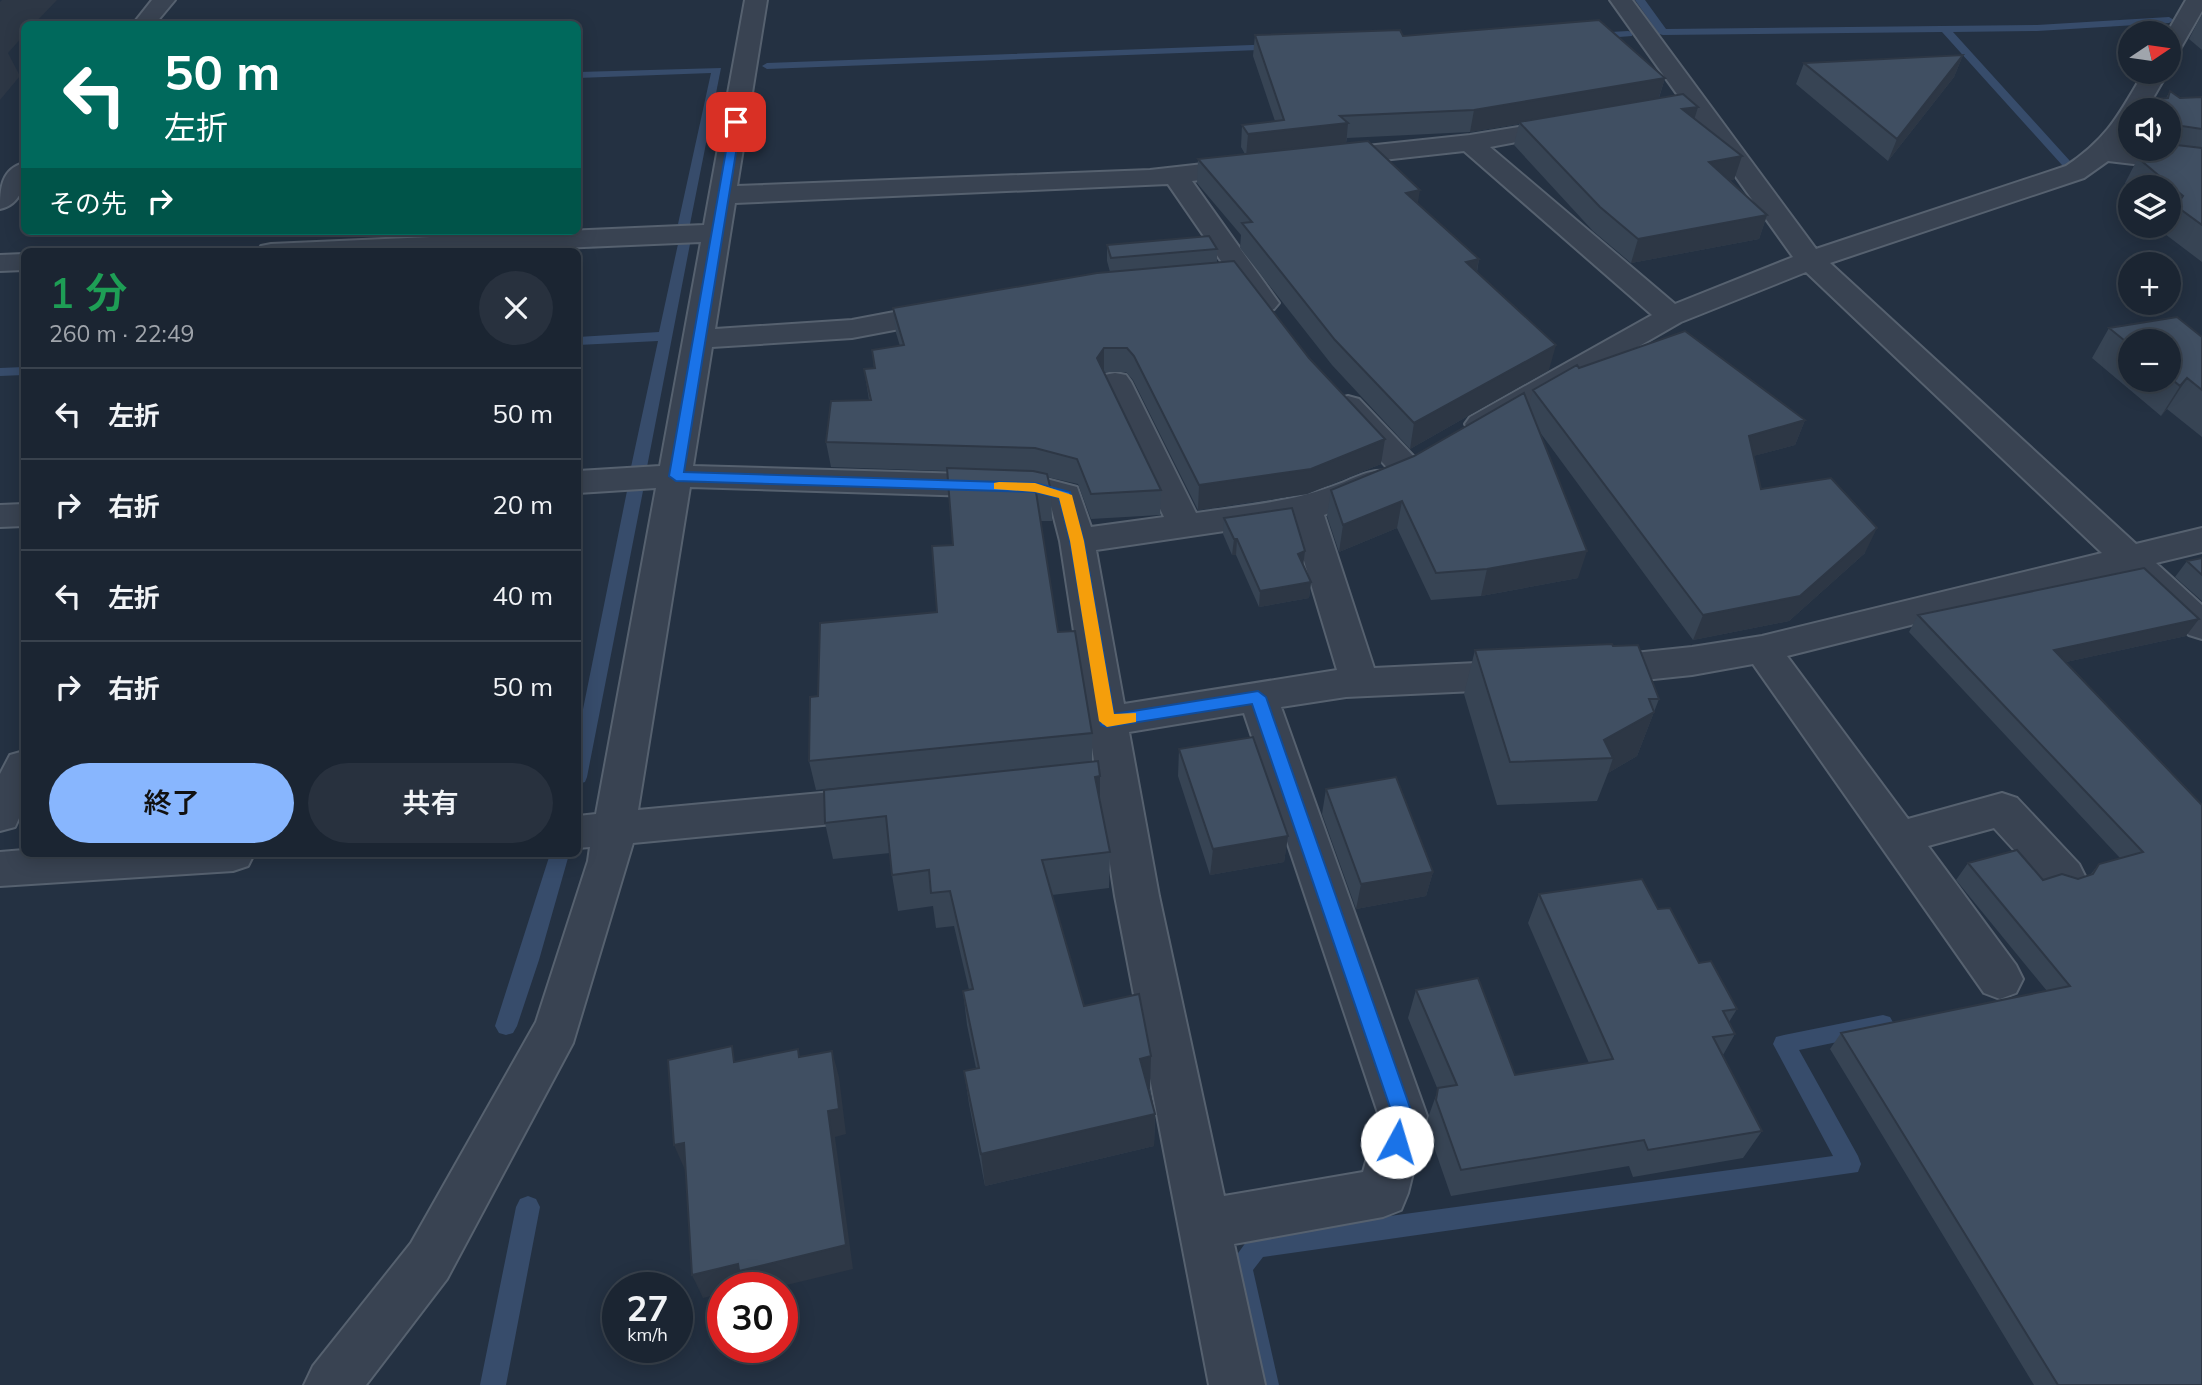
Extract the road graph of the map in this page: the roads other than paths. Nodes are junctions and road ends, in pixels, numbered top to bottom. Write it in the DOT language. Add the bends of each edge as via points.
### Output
graph roads {
  1 [pos="164,0"];
  2 [pos="756,0"];
  3 [pos="1621,0"];
  4 [pos="2197,0"];
  5 [pos="146,21"];
  6 [pos="2181,28"];
  7 [pos="1587,122"];
  8 [pos="2118,134"];
  9 [pos="1470,143"];
  10 [pos="2103,153"];
  11 [pos="1309,160"];
  12 [pos="2202,164"];
  13 [pos="1269,165"];
  14 [pos="21,175"];
  15 [pos="1175,175"];
  16 [pos="723,195"];
  17 [pos="0,201"];
  18 [pos="717,233"];
  19 [pos="365,248"];
  20 [pos="1811,260"];
  21 [pos="21,262"];
  22 [pos="0,264"];
  23 [pos="970,307"];
  24 [pos="1671,316"];
  25 [pos="1280,323"];
  26 [pos="698,339"];
  27 [pos="1115,382"];
  28 [pos="1328,384"];
  29 [pos="1429,454"];
  30 [pos="676,476"];
  31 [pos="581,482"];
  32 [pos="1305,508"];
  33 [pos="21,515"];
  34 [pos="0,516"];
  35 [pos="1185,526"];
  36 [pos="2202,540"];
  37 [pos="1077,541"];
  38 [pos="2132,559"];
  39 [pos="2202,626"];
  40 [pos="1762,649"];
  41 [pos="1360,683"];
  42 [pos="1258,697"];
  43 [pos="1107,721"];
  44 [pos="21,772"];
  45 [pos="910,800"];
  46 [pos="0,815"];
  47 [pos="596,831"];
  48 [pos="1899,838"];
  49 [pos="186,857"];
  50 [pos="0,869"];
  51 [pos="2064,876"];
  52 [pos="2000,979"];
  53 [pos="1205,1224"];
  54 [pos="332,1385"];
  55 [pos="1237,1385"];
  1 -- 5 [label="street"];
  2 -- 16 [label="street"];
  3 -- 20 [label="street" via="1685,106"];
  4 -- 6 [label="street"];
  7 -- 9 [label="street"];
  8 -- 10 [label="street"];
  9 -- 11 [label="street"];
  9 -- 24 [label="street"];
  10 -- 12 [label="street"];
  10 -- 20 [label="street" via="2075,172"];
  13 -- 15 [label="street"];
  14 -- 17 [label="street"];
  15 -- 16 [label="street"];
  15 -- 25 [label="street" via="1228,274"];
  16 -- 18 [label="street"];
  18 -- 19 [label="street"];
  18 -- 26 [label="street"];
  20 -- 24 [label="street"];
  20 -- 38 [label="street"];
  21 -- 22 [label="street"];
  23 -- 26 [label="street" via="852,329"];
  24 -- 29 [label="street"];
  26 -- 30 [label="street"];
  27 -- 35 [label="street"];
  28 -- 29 [label="street"];
  29 -- 32 [label="street"];
  30 -- 31 [label="street"];
  30 -- 37 [label="street" via="1035,487 1065,495"];
  30 -- 47 [label="street"];
  32 -- 35 [label="street"];
  32 -- 41 [label="street"];
  33 -- 34 [label="street"];
  35 -- 37 [label="street"];
  36 -- 38 [label="street"];
  37 -- 43 [label="street"];
  38 -- 39 [label="street"];
  38 -- 40 [label="street"];
  40 -- 41 [label="street" via="1619,670"];
  40 -- 48 [label="street"];
  41 -- 42 [label="street"];
  42 -- 43 [label="street"];
  42 -- 53 [label="street" via="1403,1116 1384,1193"];
  43 -- 53 [label="street" via="1096,780 1139,909"];
  44 -- 46 [label="street"];
  45 -- 47 [label="street"];
  47 -- 54 [label="street" via="609,862 557,1028 429,1261"];
  48 -- 51 [label="street" via="2002,809"];
  48 -- 52 [label="street"];
  49 -- 50 [label="street"];
  53 -- 55 [label="street"];
}
